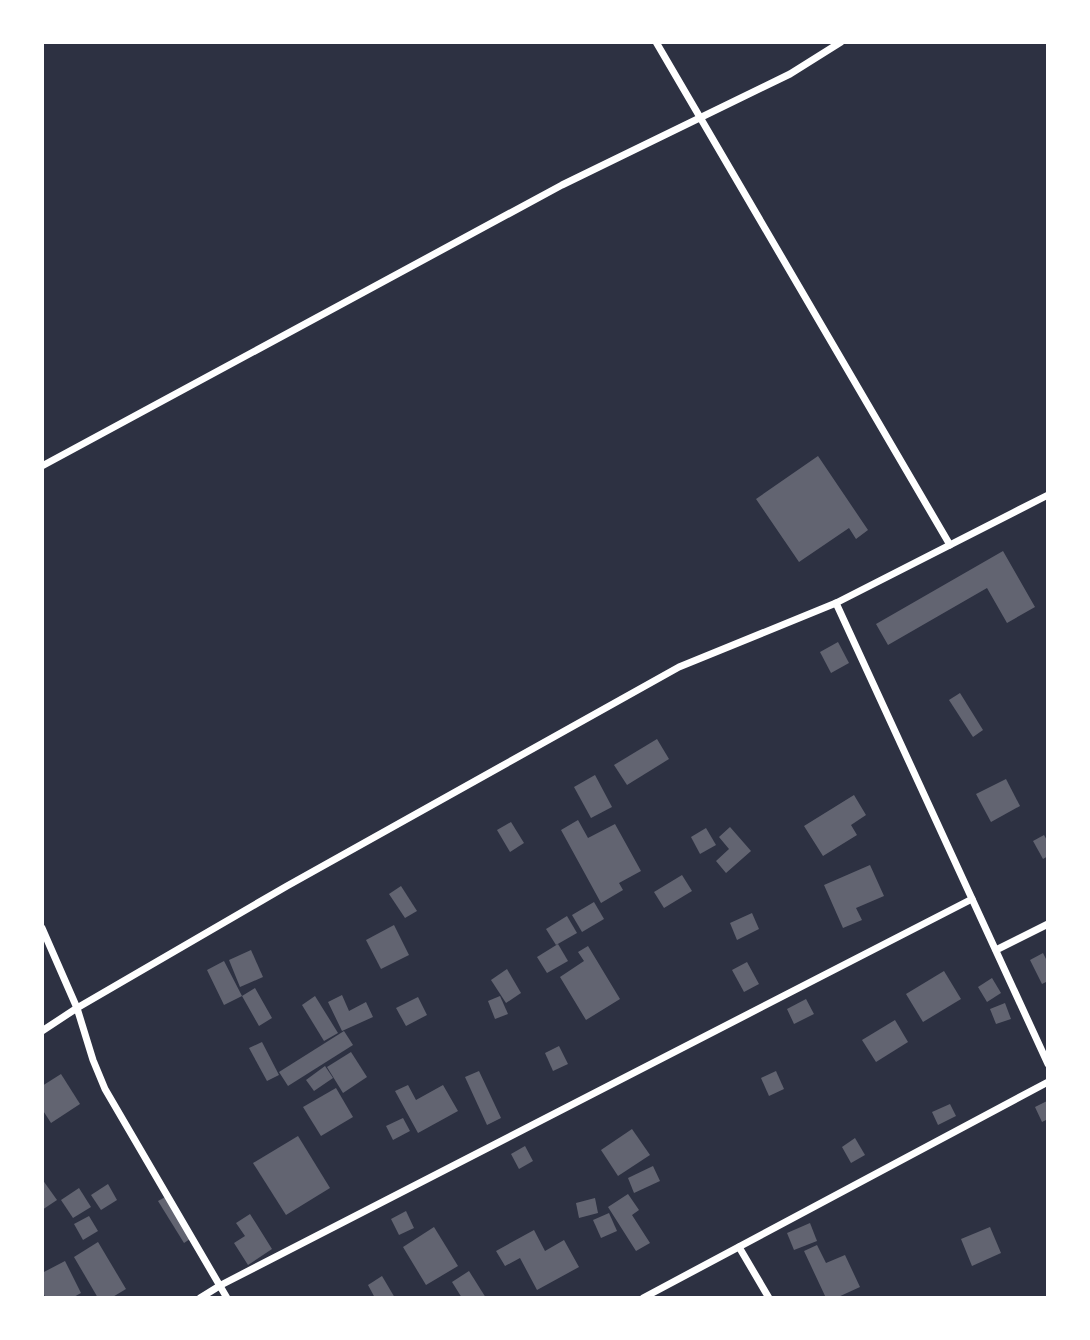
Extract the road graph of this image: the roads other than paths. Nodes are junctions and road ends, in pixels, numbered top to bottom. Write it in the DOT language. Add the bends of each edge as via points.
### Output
graph roads {
  1 [pos="656,42"];
  2 [pos="841,42"];
  3 [pos="700,118"];
  4 [pos="42,466"];
  5 [pos="1048,495"];
  6 [pos="950,545"];
  7 [pos="836,603"];
  8 [pos="972,899"];
  9 [pos="1048,924"];
  10 [pos="42,928"];
  11 [pos="996,950"];
  12 [pos="77,1009"];
  13 [pos="42,1031"];
  14 [pos="1048,1064"];
  15 [pos="1048,1082"];
  16 [pos="739,1247"];
  17 [pos="221,1285"];
  18 [pos="200,1298"];
  19 [pos="227,1298"];
  20 [pos="643,1298"];
  21 [pos="769,1298"];
  1 -- 3 [label="street"];
  2 -- 3 [label="street" via="790,74"];
  3 -- 4 [label="street" via="562,185"];
  3 -- 6 [label="street"];
  5 -- 6 [label="street"];
  6 -- 7 [label="street"];
  7 -- 8 [label="street"];
  7 -- 12 [label="street" via="679,667"];
  8 -- 11 [label="street"];
  8 -- 17 [label="street"];
  9 -- 11 [label="street"];
  10 -- 12 [label="street"];
  11 -- 14 [label="street"];
  12 -- 13 [label="street"];
  12 -- 17 [label="street" via="105,1089"];
  15 -- 16 [label="street"];
  16 -- 20 [label="street"];
  16 -- 21 [label="street"];
  17 -- 18 [label="street"];
  17 -- 19 [label="street"];
}
